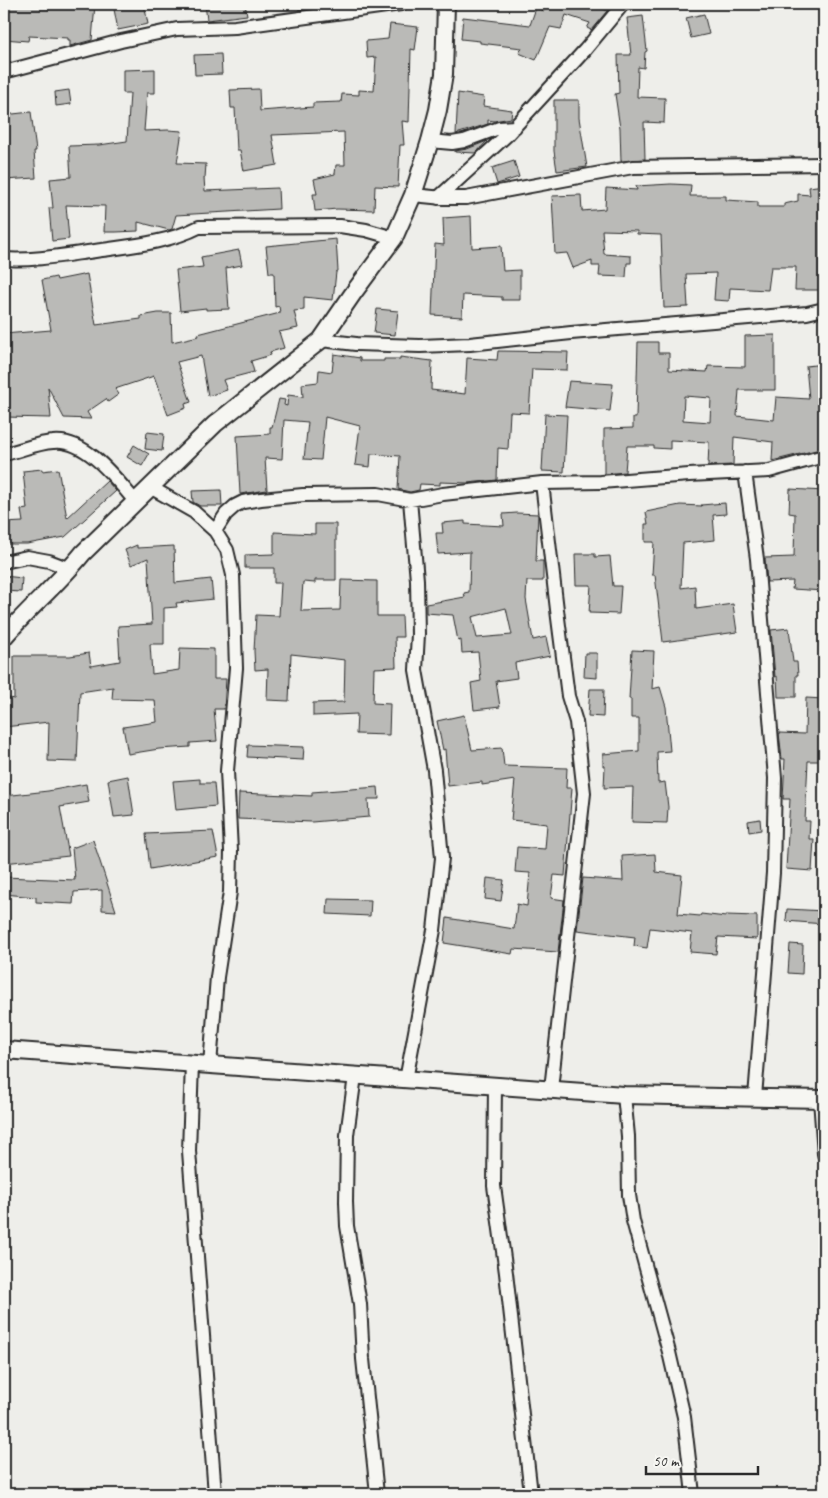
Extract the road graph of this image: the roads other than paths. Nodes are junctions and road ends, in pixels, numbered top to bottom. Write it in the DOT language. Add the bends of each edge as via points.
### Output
graph roads {
  1 [pos="401,4"];
  2 [pos="446,4"];
  3 [pos="623,4"];
  4 [pos="4,72"];
  5 [pos="515,127"];
  6 [pos="430,141"];
  7 [pos="824,164"];
  8 [pos="413,195"];
  9 [pos="438,198"];
  10 [pos="394,238"];
  11 [pos="4,259"];
  12 [pos="824,309"];
  13 [pos="321,340"];
  14 [pos="4,454"];
  15 [pos="824,456"];
  16 [pos="745,472"];
  17 [pos="542,483"];
  18 [pos="150,487"];
  19 [pos="410,500"];
  20 [pos="135,501"];
  21 [pos="215,530"];
  22 [pos="4,562"];
  23 [pos="70,569"];
  24 [pos="4,637"];
  25 [pos="4,1050"];
  26 [pos="192,1063"];
  27 [pos="210,1065"];
  28 [pos="355,1076"];
  29 [pos="406,1080"];
  30 [pos="495,1086"];
  31 [pos="551,1089"];
  32 [pos="624,1095"];
  33 [pos="755,1097"];
  34 [pos="822,1099"];
  35 [pos="824,1154"];
  36 [pos="215,1494"];
  37 [pos="377,1494"];
  38 [pos="531,1494"];
  39 [pos="693,1494"];
  1 -- 4 [label="street" via="235,27 177,29"];
  2 -- 6 [label="street" via="444,74"];
  3 -- 5 [label="street"];
  5 -- 6 [label="street" via="499,128 452,143"];
  5 -- 9 [label="street"];
  6 -- 8 [label="street"];
  7 -- 9 [label="street" via="633,167 466,198"];
  8 -- 9 [label="street"];
  8 -- 10 [label="street"];
  10 -- 11 [label="street" via="340,226 199,227 188,233 137,245 49,257"];
  10 -- 13 [label="street"];
  12 -- 13 [label="street" via="470,344 420,346"];
  13 -- 18 [label="street" via="215,424"];
  14 -- 20 [label="street" via="54,441 78,447 97,460"];
  15 -- 16 [label="street" via="770,471"];
  16 -- 17 [label="street"];
  16 -- 33 [label="street" via="757,559 775,778 773,873"];
  17 -- 19 [label="street"];
  17 -- 31 [label="street" via="584,793"];
  18 -- 20 [label="street"];
  18 -- 21 [label="street" via="194,512"];
  19 -- 21 [label="street" via="378,494 303,494 261,499 235,506"];
  19 -- 29 [label="street" via="418,634 416,670 434,770 442,858 434,930"];
  20 -- 23 [label="street"];
  21 -- 27 [label="street" via="227,550 233,575 236,668 227,764 230,892 217,977"];
  22 -- 23 [label="street" via="27,557"];
  23 -- 24 [label="street"];
  25 -- 26 [label="street"];
  26 -- 27 [label="street"];
  26 -- 36 [label="street" via="189,1151"];
  27 -- 28 [label="street"];
  28 -- 29 [label="street"];
  28 -- 37 [label="street" via="347,1135 346,1202 360,1304"];
  29 -- 30 [label="street"];
  30 -- 31 [label="street"];
  30 -- 38 [label="street" via="494,1186"];
  31 -- 32 [label="street"];
  32 -- 33 [label="street"];
  32 -- 39 [label="street" via="633,1221 684,1418"];
  33 -- 34 [label="street"];
  34 -- 35 [label="street"];
}
